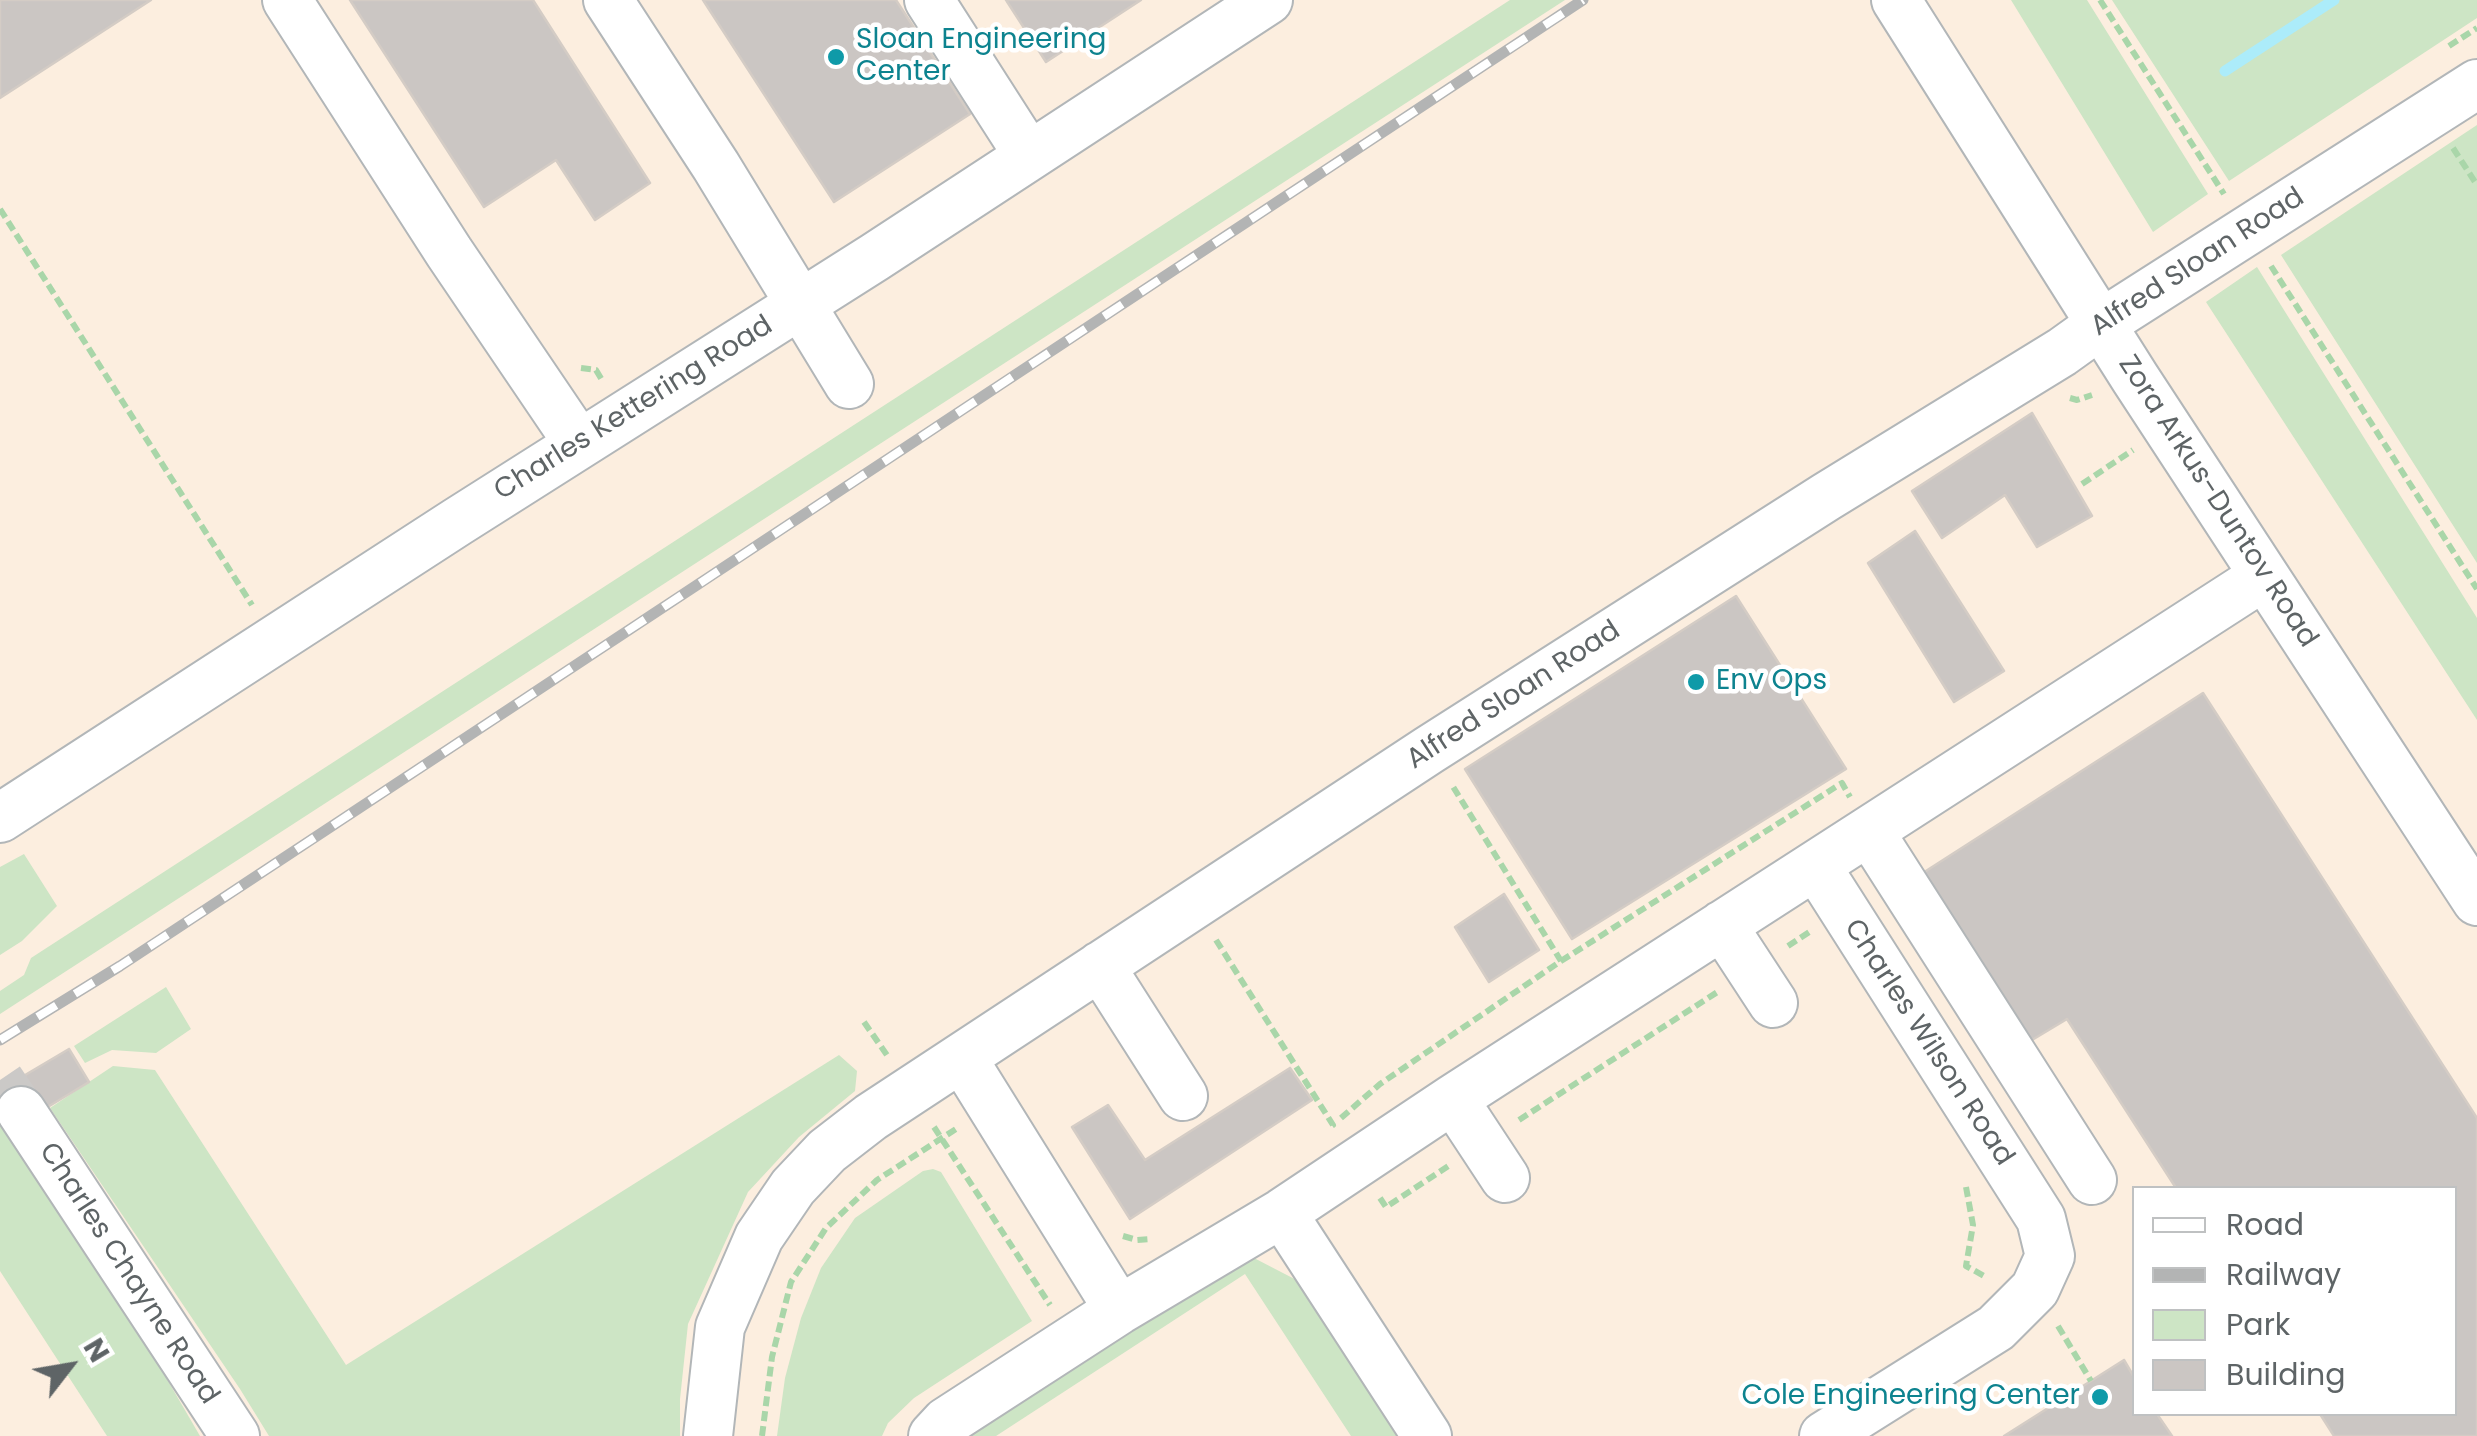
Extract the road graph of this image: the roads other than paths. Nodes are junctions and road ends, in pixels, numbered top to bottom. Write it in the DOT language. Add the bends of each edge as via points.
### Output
graph roads {
  1 [pos="288,0"];
  2 [pos="608,0"];
  3 [pos="929,0"];
  4 [pos="1268,0"];
  5 [pos="1896,0"];
  6 [pos="2477,84"];
  7 [pos="1029,156"];
  8 [pos="801,304"];
  9 [pos="2101,324"];
  10 [pos="849,384"];
  11 [pos="578,444"];
  12 [pos="2264,576"];
  13 [pos="10,812"];
  14 [pos="1869,831"];
  15 [pos="1816,866"];
  16 [pos="2477,900"];
  17 [pos="1722,926"];
  18 [pos="1100,966"];
  19 [pos="1762,987"];
  20 [pos="962,1058"];
  21 [pos="1183,1096"];
  22 [pos="1453,1099"];
  23 [pos="21,1111"];
  24 [pos="1494,1161"];
  25 [pos="2092,1180"];
  26 [pos="1282,1214"];
  27 [pos="1118,1310"];
  28 [pos="235,1436"];
  29 [pos="708,1436"];
  30 [pos="933,1436"];
  31 [pos="1426,1436"];
  32 [pos="1824,1436"];
  1 -- 11 [label="lane"];
  2 -- 8 [label="lane"];
  3 -- 7 [label="lane"];
  4 -- 7 [label="lane, Charles Kettering Road"];
  5 -- 9 [label="lane, Zora Arkus-Duntov Road"];
  6 -- 9 [label="lane, Alfred Sloan Road"];
  7 -- 8 [label="lane, Charles Kettering Road"];
  8 -- 10 [label="lane"];
  8 -- 11 [label="lane, Charles Kettering Road"];
  9 -- 12 [label="lane, Zora Arkus-Duntov Road"];
  9 -- 18 [label="lane, Alfred Sloan Road"];
  11 -- 13 [label="lane, Charles Kettering Road"];
  12 -- 14 [label="lane"];
  12 -- 16 [label="lane, Zora Arkus-Duntov Road"];
  14 -- 15 [label="lane"];
  14 -- 25 [label="lane"];
  15 -- 17 [label="lane"];
  15 -- 32 [label="lane, Charles Wilson Road" via="2041,1219 2050,1256 2036,1289 1996,1328"];
  17 -- 19 [label="lane"];
  17 -- 22 [label="lane"];
  18 -- 20 [label="lane, Alfred Sloan Road"];
  18 -- 21 [label="lane"];
  20 -- 27 [label="lane"];
  20 -- 29 [label="lane, Alfred Sloan Road" via="826,1151 759,1237 720,1327"];
  22 -- 24 [label="lane"];
  22 -- 26 [label="lane"];
  23 -- 28 [label="lane, Charles Chayne Road"];
  26 -- 27 [label="lane"];
  26 -- 31 [label="lane"];
  27 -- 30 [label="lane"];
}
